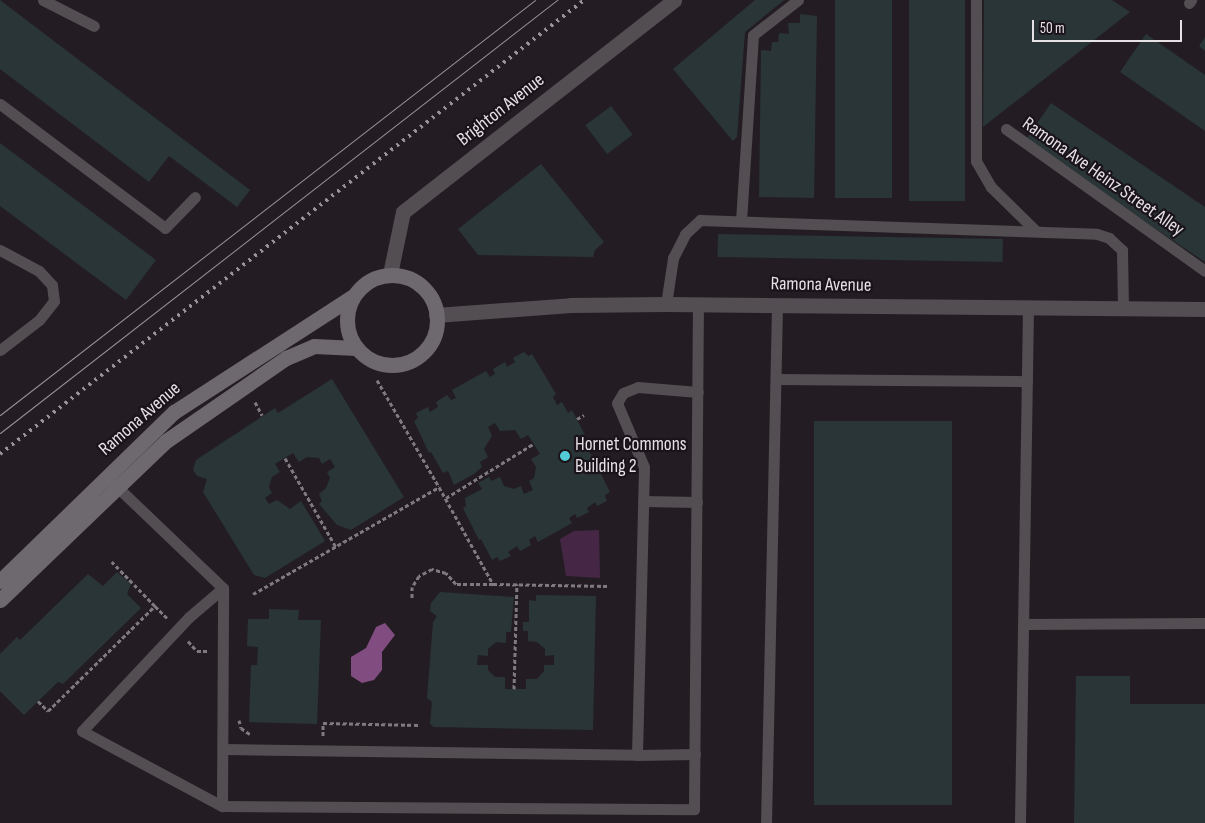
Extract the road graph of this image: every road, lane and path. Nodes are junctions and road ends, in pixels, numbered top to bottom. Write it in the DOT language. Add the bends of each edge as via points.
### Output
graph roads {
  1 [pos="43,0"];
  2 [pos="674,0"];
  3 [pos="798,0"];
  4 [pos="976,0"];
  5 [pos="94,26"];
  6 [pos="0,104"];
  7 [pos="1006,129"];
  8 [pos="195,197"];
  9 [pos="741,221"];
  10 [pos="1036,231"];
  11 [pos="0,250"];
  12 [pos="1205,272"];
  13 [pos="390,274"];
  14 [pos="352,297"];
  15 [pos="666,304"];
  16 [pos="698,304"];
  17 [pos="777,305"];
  18 [pos="1028,307"];
  19 [pos="1123,308"];
  20 [pos="1205,309"];
  21 [pos="436,315"];
  22 [pos="356,348"];
  23 [pos="0,350"];
  24 [pos="776,379"];
  25 [pos="377,380"];
  26 [pos="1027,381"];
  27 [pos="698,392"];
  28 [pos="255,402"];
  29 [pos="262,415"];
  30 [pos="584,415"];
  31 [pos="577,419"];
  32 [pos="534,444"];
  33 [pos="285,458"];
  34 [pos="111,482"];
  35 [pos="440,487"];
  36 [pos="446,498"];
  37 [pos="643,501"];
  38 [pos="697,502"];
  39 [pos="336,547"];
  40 [pos="112,562"];
  41 [pos="0,580"];
  42 [pos="493,584"];
  43 [pos="517,584"];
  44 [pos="608,586"];
  45 [pos="223,588"];
  46 [pos="253,594"];
  47 [pos="412,598"];
  48 [pos="0,600"];
  49 [pos="155,606"];
  50 [pos="167,619"];
  51 [pos="1205,623"];
  52 [pos="1024,624"];
  53 [pos="183,636"];
  54 [pos="213,652"];
  55 [pos="514,689"];
  56 [pos="38,701"];
  57 [pos="238,718"];
  58 [pos="420,725"];
  59 [pos="253,736"];
  60 [pos="323,740"];
  61 [pos="225,749"];
  62 [pos="695,754"];
  63 [pos="637,755"];
  64 [pos="222,806"];
  65 [pos="766,823"];
  66 [pos="1020,823"];
  1 -- 5 [label="lane"];
  2 -- 13 [label="street, Brighton Avenue" via="403,212"];
  3 -- 9 [label="lane" via="753,35"];
  4 -- 10 [label="lane" via="976,162 991,187"];
  6 -- 8 [label="lane" via="165,228"];
  7 -- 12 [label="lane, Ramona Ave Heinz Street Alley"];
  9 -- 10 [label="lane"];
  9 -- 15 [label="lane" via="700,220 685,234 673,258"];
  10 -- 19 [label="lane" via="1097,234 1109,238 1122,250"];
  11 -- 23 [label="lane" via="39,271 52,285 54,301 39,320"];
  13 -- 14 [label="main road, Ramona Avenue" via="375,277"];
  13 -- 21 [label="main road" via="418,283 429,294"];
  14 -- 22 [label="main road" via="346,326"];
  14 -- 34 [label="main road, Ramona Avenue" via="174,412"];
  15 -- 16 [label="street, Ramona Avenue"];
  15 -- 21 [label="street, Ramona Avenue" via="571,305"];
  16 -- 17 [label="street, Ramona Avenue"];
  16 -- 27 [label="lane"];
  17 -- 18 [label="street, Ramona Avenue"];
  17 -- 24 [label="lane"];
  18 -- 19 [label="street, Ramona Avenue"];
  18 -- 26 [label="lane"];
  19 -- 20 [label="street, Ramona Avenue"];
  21 -- 22 [label="main road" via="434,337 414,360 386,365 371,361"];
  22 -- 34 [label="main road, Ramona Avenue" via="314,346 286,358"];
  24 -- 26 [label="lane"];
  24 -- 65 [label="lane"];
  25 -- 35 [label="path"];
  26 -- 52 [label="lane"];
  27 -- 37 [label="lane" via="638,387 623,393 617,403 644,467"];
  27 -- 38 [label="lane"];
  28 -- 29 [label="path"];
  30 -- 31 [label="path"];
  32 -- 36 [label="path"];
  33 -- 39 [label="path"];
  34 -- 41 [label="main road, Ramona Avenue"];
  34 -- 45 [label="lane"];
  34 -- 48 [label="main road, Ramona Avenue"];
  35 -- 36 [label="path"];
  35 -- 39 [label="path"];
  36 -- 42 [label="path"];
  37 -- 38 [label="lane"];
  37 -- 63 [label="lane"];
  38 -- 62 [label="lane"];
  39 -- 46 [label="path"];
  40 -- 49 [label="path"];
  42 -- 43 [label="path"];
  42 -- 47 [label="path" via="456,584 446,573 432,569 419,576 412,587"];
  43 -- 44 [label="path"];
  43 -- 55 [label="path"];
  45 -- 61 [label="lane"];
  45 -- 64 [label="lane" via="189,616 82,730"];
  49 -- 50 [label="path"];
  49 -- 56 [label="path" via="48,711"];
  51 -- 52 [label="lane"];
  52 -- 66 [label="lane"];
  53 -- 54 [label="path" via="197,651"];
  57 -- 59 [label="path" via="241,728"];
  58 -- 60 [label="path" via="323,723"];
  61 -- 63 [label="lane"];
  61 -- 64 [label="lane"];
  62 -- 63 [label="lane"];
  62 -- 64 [label="lane" via="694,809"];
}
